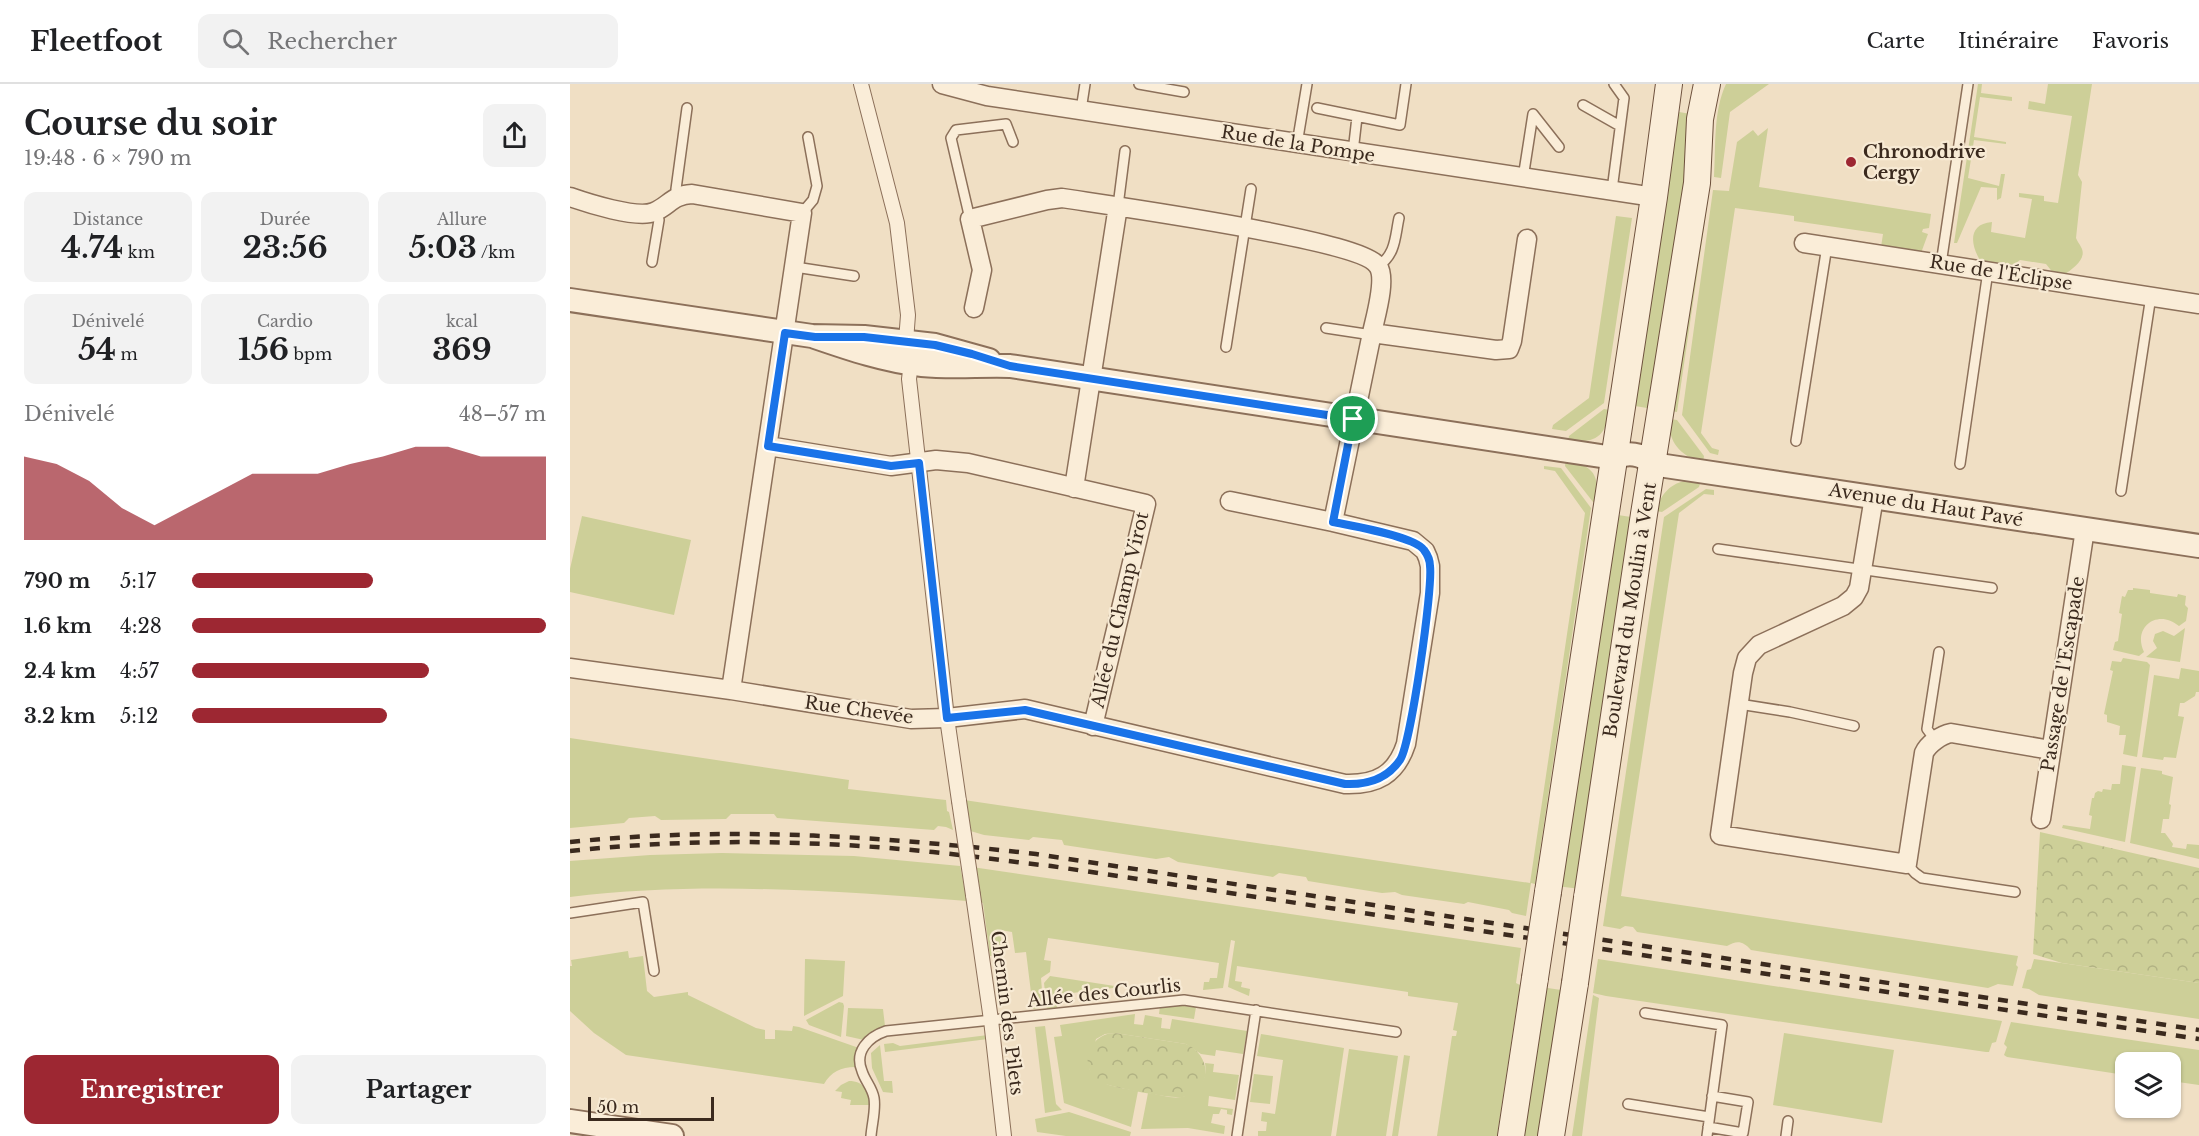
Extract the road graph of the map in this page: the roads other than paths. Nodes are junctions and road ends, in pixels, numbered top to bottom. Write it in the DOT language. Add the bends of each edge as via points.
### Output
graph roads {
  1 [pos="861,84"];
  2 [pos="942,84"];
  3 [pos="1085,84"];
  4 [pos="1140,84"];
  5 [pos="1307,84"];
  6 [pos="1406,84"];
  7 [pos="1614,84"];
  8 [pos="1669,84"];
  9 [pos="1707,84"];
  10 [pos="1968,84"];
  11 [pos="1184,92"];
  12 [pos="1583,105"];
  13 [pos="687,108"];
  14 [pos="1317,108"];
  15 [pos="1080,110"];
  16 [pos="1357,117"];
  17 [pos="1620,126"];
  18 [pos="808,137"];
  19 [pos="1013,142"];
  20 [pos="1298,144"];
  21 [pos="1559,147"];
  22 [pos="1125,151"];
  23 [pos="1353,152"];
  24 [pos="1523,178"];
  25 [pos="1251,189"];
  26 [pos="1612,190"];
  27 [pos="677,196"];
  28 [pos="570,197"];
  29 [pos="1654,197"];
  30 [pos="1118,206"];
  31 [pos="656,211"];
  32 [pos="802,213"];
  33 [pos="1399,218"];
  34 [pos="970,219"];
  35 [pos="1245,228"];
  36 [pos="1527,239"];
  37 [pos="1804,243"];
  38 [pos="1827,246"];
  39 [pos="652,262"];
  40 [pos="1941,264"];
  41 [pos="1378,266"];
  42 [pos="795,267"];
  43 [pos="1988,271"];
  44 [pos="854,276"];
  45 [pos="2151,296"];
  46 [pos="570,300"];
  47 [pos="2199,304"];
  48 [pos="974,308"];
  49 [pos="1326,328"];
  50 [pos="785,333"];
  51 [pos="1372,334"];
  52 [pos="815,337"];
  53 [pos="906,341"];
  54 [pos="1226,347"];
  55 [pos="911,363"];
  56 [pos="1010,366"];
  57 [pos="1090,379"];
  58 [pos="1353,419"];
  59 [pos="1796,441"];
  60 [pos="768,446"];
  61 [pos="1614,458"];
  62 [pos="919,463"];
  63 [pos="1653,464"];
  64 [pos="1960,464"];
  65 [pos="1074,489"];
  66 [pos="2121,491"];
  67 [pos="1874,497"];
  68 [pos="1230,501"];
  69 [pos="1333,522"];
  70 [pos="2085,529"];
  71 [pos="2199,546"];
  72 [pos="1719,549"];
  73 [pos="1863,569"];
  74 [pos="1992,588"];
  75 [pos="1939,652"];
  76 [pos="570,668"];
  77 [pos="731,690"];
  78 [pos="1739,704"];
  79 [pos="947,718"];
  80 [pos="1093,726"];
  81 [pos="1854,726"];
  82 [pos="1936,741"];
  83 [pos="2051,750"];
  84 [pos="2041,819"];
  85 [pos="1907,864"];
  86 [pos="2015,891"];
  87 [pos="570,913"];
  88 [pos="654,971"];
  89 [pos="1256,1010"];
  90 [pos="1645,1013"];
  91 [pos="991,1020"];
  92 [pos="1396,1032"];
  93 [pos="1712,1096"];
  94 [pos="1628,1104"];
  95 [pos="1709,1117"];
  96 [pos="570,1121"];
  97 [pos="1788,1121"];
  98 [pos="1707,1132"];
  99 [pos="672,1136"];
  100 [pos="871,1136"];
  101 [pos="1004,1136"];
  102 [pos="1237,1136"];
  103 [pos="1511,1136"];
  104 [pos="1551,1136"];
  105 [pos="1786,1136"];
  1 -- 53 [label="street" via="897,223 908,315"];
  2 -- 15 [label="street, Rue de la Pompe" via="987,96"];
  3 -- 15 [label="lane"];
  4 -- 11 [label="lane"];
  5 -- 20 [label="lane"];
  6 -- 16 [label="lane" via="1400,125"];
  7 -- 17 [label="lane" via="1624,98"];
  8 -- 29 [label="main road"];
  9 -- 63 [label="main road, Boulevard du Moulin à Vent" via="1700,119 1697,183"];
  10 -- 40 [label="lane"];
  12 -- 17 [label="lane"];
  13 -- 27 [label="lane"];
  14 -- 16 [label="lane"];
  15 -- 20 [label="street, Rue de la Pompe"];
  16 -- 23 [label="lane"];
  17 -- 26 [label="lane"];
  18 -- 32 [label="lane" via="817,186 813,200"];
  19 -- 34 [label="lane" via="1006,124 956,129 951,138"];
  20 -- 23 [label="street, Rue de la Pompe"];
  21 -- 24 [label="lane" via="1533,114"];
  22 -- 30 [label="lane"];
  23 -- 24 [label="street, Rue de la Pompe"];
  24 -- 26 [label="street, Rue de la Pompe"];
  25 -- 35 [label="lane"];
  26 -- 29 [label="street, Rue de la Pompe"];
  27 -- 31 [label="street"];
  27 -- 32 [label="street" via="692,194"];
  28 -- 31 [label="street" via="632,213"];
  29 -- 61 [label="main road"];
  30 -- 34 [label="street" via="1062,198"];
  30 -- 35 [label="street"];
  30 -- 57 [label="street"];
  31 -- 39 [label="lane"];
  32 -- 42 [label="street"];
  33 -- 41 [label="lane" via="1392,254"];
  34 -- 48 [label="street" via="982,270"];
  35 -- 41 [label="street" via="1306,239 1366,256"];
  35 -- 54 [label="lane"];
  36 -- 51 [label="street" via="1509,349"];
  37 -- 38 [label="street, Rue de l'Éclipse"];
  38 -- 40 [label="street, Rue de l'Éclipse"];
  38 -- 59 [label="lane"];
  40 -- 43 [label="street, Rue de l'Éclipse"];
  41 -- 51 [label="street" via="1381,286"];
  42 -- 44 [label="lane"];
  42 -- 50 [label="street"];
  43 -- 45 [label="street, Rue de l'Éclipse"];
  43 -- 64 [label="lane"];
  45 -- 47 [label="street, Rue de l'Éclipse"];
  45 -- 66 [label="lane"];
  46 -- 50 [label="street"];
  49 -- 51 [label="lane"];
  50 -- 52 [label="street"];
  50 -- 60 [label="street"];
  51 -- 58 [label="street"];
  52 -- 53 [label="street"];
  52 -- 55 [label="street"];
  53 -- 56 [label="street"];
  55 -- 56 [label="street"];
  55 -- 62 [label="street, Chemin des Pilets" via="909,379"];
  56 -- 57 [label="street, Avenue du Haut Pavé"];
  57 -- 58 [label="street, Avenue du Haut Pavé"];
  57 -- 65 [label="street"];
  58 -- 61 [label="street, Avenue du Haut Pavé"];
  58 -- 69 [label="street"];
  60 -- 62 [label="street, Allée du Champ Virot" via="891,466"];
  60 -- 77 [label="street"];
  61 -- 63 [label="street, Avenue du Haut Pavé" via="1623,454 1646,457"];
  61 -- 103 [label="main road, bridge"];
  62 -- 65 [label="street, Allée du Champ Virot" via="948,460"];
  62 -- 79 [label="street, Chemin des Pilets"];
  63 -- 67 [label="street, Avenue du Haut Pavé"];
  63 -- 104 [label="main road, Boulevard du Moulin à Vent, bridge"];
  65 -- 80 [label="street, Allée du Champ Virot" via="1146,504"];
  67 -- 70 [label="street, Avenue du Haut Pavé"];
  67 -- 73 [label="street"];
  68 -- 69 [label="street, Rue Chevée"];
  69 -- 80 [label="street, Rue Chevée" via="1413,541 1425,551 1430,566 1430,593 1406,744 1390,772 1373,782 1345,784"];
  70 -- 71 [label="street, Avenue du Haut Pavé"];
  70 -- 83 [label="street, Passage de l'Escapade"];
  72 -- 73 [label="lane"];
  73 -- 74 [label="lane"];
  73 -- 78 [label="street" via="1859,588 1850,601 1768,640 1750,653 1744,665"];
  75 -- 82 [label="lane" via="1927,729"];
  76 -- 77 [label="street, Rue Chevée"];
  77 -- 79 [label="street, Rue Chevée" via="886,716"];
  78 -- 81 [label="lane"];
  78 -- 85 [label="street" via="1720,835"];
  79 -- 80 [label="street, Rue Chevée" via="1025,710"];
  79 -- 91 [label="street, Chemin des Pilets, bridge"];
  82 -- 83 [label="street" via="1951,733"];
  82 -- 85 [label="street" via="1924,753"];
  83 -- 84 [label="street, Passage de l'Escapade"];
  85 -- 86 [label="lane" via="1922,878"];
  87 -- 88 [label="lane" via="643,902"];
  89 -- 91 [label="lane, Allée des Courlis" via="1175,1000"];
  89 -- 92 [label="lane, Allée des Courlis"];
  89 -- 102 [label="lane"];
  90 -- 93 [label="lane" via="1722,1025"];
  91 -- 100 [label="lane, Allée des Courlis" via="886,1031 869,1040 860,1059 875,1101"];
  91 -- 101 [label="street, Chemin des Pilets"];
  93 -- 95 [label="lane"];
  93 -- 98 [label="lane" via="1748,1102 1743,1133"];
  94 -- 95 [label="lane"];
  95 -- 98 [label="lane"];
  96 -- 99 [label="street"];
  97 -- 105 [label="lane"];
}
